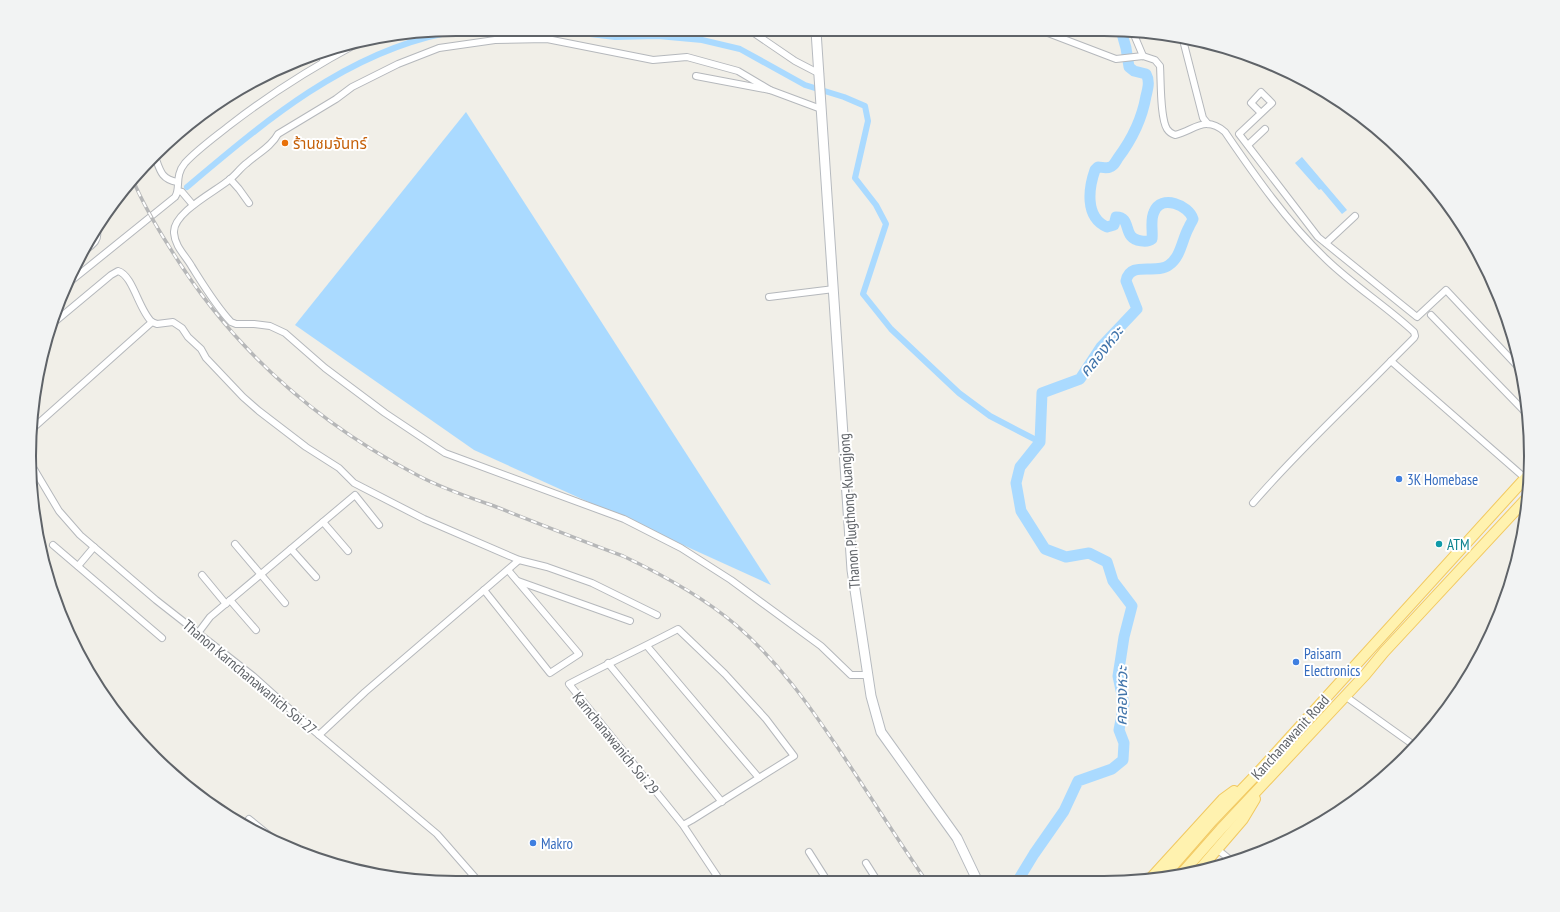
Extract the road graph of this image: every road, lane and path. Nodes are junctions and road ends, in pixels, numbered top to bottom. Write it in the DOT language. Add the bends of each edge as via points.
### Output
graph roads {
  1 [pos="758,36"];
  2 [pos="816,36"];
  3 [pos="1056,36"];
  4 [pos="1135,37"];
  5 [pos="1184,44"];
  6 [pos="340,52"];
  7 [pos="1141,56"];
  8 [pos="322,58"];
  9 [pos="324,61"];
  10 [pos="820,74"];
  11 [pos="696,76"];
  12 [pos="770,90"];
  13 [pos="821,109"];
  14 [pos="1262,113"];
  15 [pos="1208,124"];
  16 [pos="1264,129"];
  17 [pos="1248,145"];
  18 [pos="157,161"];
  19 [pos="230,179"];
  20 [pos="177,182"];
  21 [pos="178,191"];
  22 [pos="249,203"];
  23 [pos="193,205"];
  24 [pos="1355,216"];
  25 [pos="1326,243"];
  26 [pos="76,277"];
  27 [pos="834,289"];
  28 [pos="769,297"];
  29 [pos="1431,315"];
  30 [pos="59,318"];
  31 [pos="152,322"];
  32 [pos="1391,361"];
  33 [pos="1513,362"];
  34 [pos="1521,407"];
  35 [pos="38,424"];
  36 [pos="37,473"];
  37 [pos="1523,473"];
  38 [pos="1523,480"];
  39 [pos="1253,503"];
  40 [pos="1521,505"];
  41 [pos="323,522"];
  42 [pos="379,525"];
  43 [pos="235,544"];
  44 [pos="53,545"];
  45 [pos="94,547"];
  46 [pos="291,548"];
  47 [pos="348,551"];
  48 [pos="519,560"];
  49 [pos="78,566"];
  50 [pos="508,570"];
  51 [pos="202,575"];
  52 [pos="260,575"];
  53 [pos="316,577"];
  54 [pos="518,581"];
  55 [pos="484,590"];
  56 [pos="228,602"];
  57 [pos="285,603"];
  58 [pos="657,615"];
  59 [pos="630,621"];
  60 [pos="256,630"];
  61 [pos="198,633"];
  62 [pos="162,638"];
  63 [pos="647,646"];
  64 [pos="608,663"];
  65 [pos="868,675"];
  66 [pos="1345,696"];
  67 [pos="319,735"];
  68 [pos="1411,743"];
  69 [pos="1254,777"];
  70 [pos="759,778"];
  71 [pos="1263,785"];
  72 [pos="722,802"];
  73 [pos="249,819"];
  74 [pos="683,825"];
  75 [pos="259,827"];
  76 [pos="1217,848"];
  77 [pos="809,852"];
  78 [pos="1228,857"];
  79 [pos="866,863"];
  80 [pos="1204,864"];
  81 [pos="1186,868"];
  82 [pos="1169,871"];
  83 [pos="1156,872"];
  84 [pos="474,876"];
  85 [pos="717,876"];
  86 [pos="824,876"];
  87 [pos="874,876"];
  88 [pos="975,876"];
  1 -- 10 [label="street" via="794,61"];
  2 -- 10 [label="street, Thanon Plugthong-Kuangjong"];
  3 -- 7 [label="street" via="1116,59"];
  4 -- 7 [label="street"];
  5 -- 15 [label="street" via="1203,118"];
  6 -- 9 [label="street"];
  7 -- 15 [label="street" via="1155,60 1160,66 1164,119 1170,133 1175,135 1200,124"];
  8 -- 9 [label="street"];
  9 -- 20 [label="street" via="260,102 209,141 184,165"];
  10 -- 13 [label="street, Thanon Plugthong-Kuangjong"];
  11 -- 12 [label="street"];
  12 -- 13 [label="street"];
  12 -- 19 [label="street" via="738,71 687,57 653,60 547,39 495,40 455,45 398,64 352,87 278,134"];
  13 -- 27 [label="street, Thanon Plugthong-Kuangjong"];
  14 -- 17 [label="street" via="1239,134"];
  15 -- 32 [label="street" via="1225,132 1272,198 1322,255 1414,332 1414,338"];
  16 -- 17 [label="street"];
  17 -- 25 [label="street" via="1318,237"];
  18 -- 20 [label="street" via="164,176"];
  19 -- 22 [label="street"];
  19 -- 23 [label="street"];
  20 -- 21 [label="street"];
  21 -- 23 [label="street"];
  21 -- 26 [label="street" via="172,199"];
  23 -- 65 [label="street" via="176,224 175,239 202,285 231,322 270,326 285,333 324,368 445,453 624,519 681,548 731,580 820,646 851,675"];
  24 -- 25 [label="street"];
  25 -- 33 [label="street" via="1417,317 1446,290"];
  27 -- 28 [label="street"];
  27 -- 65 [label="street, Thanon Plugthong-Kuangjong" via="852,570"];
  29 -- 34 [label="street"];
  30 -- 31 [label="street" via="111,275 120,272"];
  31 -- 35 [label="street"];
  31 -- 48 [label="street" via="171,322 180,326 206,358 251,404 306,447 339,468 354,483 424,519"];
  32 -- 37 [label="street"];
  32 -- 39 [label="street" via="1317,433"];
  36 -- 45 [label="street, Thanon Karnchanawanich Soi 27" via="59,510"];
  38 -- 69 [label="main road, Kanchanawanit Road"];
  40 -- 66 [label="main road, Kanchanawanit Road"];
  41 -- 42 [label="street" via="355,495"];
  41 -- 46 [label="street"];
  41 -- 47 [label="street"];
  43 -- 52 [label="street"];
  44 -- 49 [label="street"];
  45 -- 49 [label="street"];
  45 -- 61 [label="street, Thanon Karnchanawanich Soi 27"];
  46 -- 52 [label="street"];
  46 -- 53 [label="street"];
  48 -- 50 [label="street"];
  48 -- 58 [label="street" via="592,583"];
  49 -- 62 [label="street"];
  50 -- 54 [label="street"];
  50 -- 55 [label="street"];
  51 -- 56 [label="street"];
  52 -- 56 [label="street"];
  52 -- 57 [label="street"];
  54 -- 55 [label="street" via="579,654 550,673"];
  54 -- 59 [label="street"];
  55 -- 67 [label="street"];
  56 -- 60 [label="street"];
  56 -- 61 [label="street" via="210,617"];
  61 -- 67 [label="street, Thanon Karnchanawanich Soi 27" via="253,676"];
  63 -- 64 [label="street, Karnchanawanich Soi 29"];
  63 -- 70 [label="street"];
  63 -- 70 [label="street, Karnchanawanich Soi 29" via="678,629 756,708 794,756"];
  64 -- 72 [label="street"];
  64 -- 74 [label="street, Karnchanawanich Soi 29" via="569,684"];
  65 -- 88 [label="street, Thanon Plugthong-Kuangjong" via="881,732 957,838"];
  66 -- 68 [label="street"];
  66 -- 71 [label="main road, Kanchanawanit Road"];
  67 -- 84 [label="street, Thanon Karnchanawanich Soi 27" via="437,834"];
  69 -- 82 [label="main road, Kanchanawanit Road"];
  69 -- 83 [label="main road" via="1223,799"];
  70 -- 72 [label="street"];
  71 -- 76 [label="main road" via="1243,819"];
  71 -- 81 [label="main road, Kanchanawanit Road"];
  72 -- 74 [label="street"];
  73 -- 75 [label="street"];
  74 -- 85 [label="street, Karnchanawanich Soi 29"];
  76 -- 78 [label="street"];
  76 -- 80 [label="main road"];
  77 -- 86 [label="street"];
  79 -- 87 [label="street"];
}
